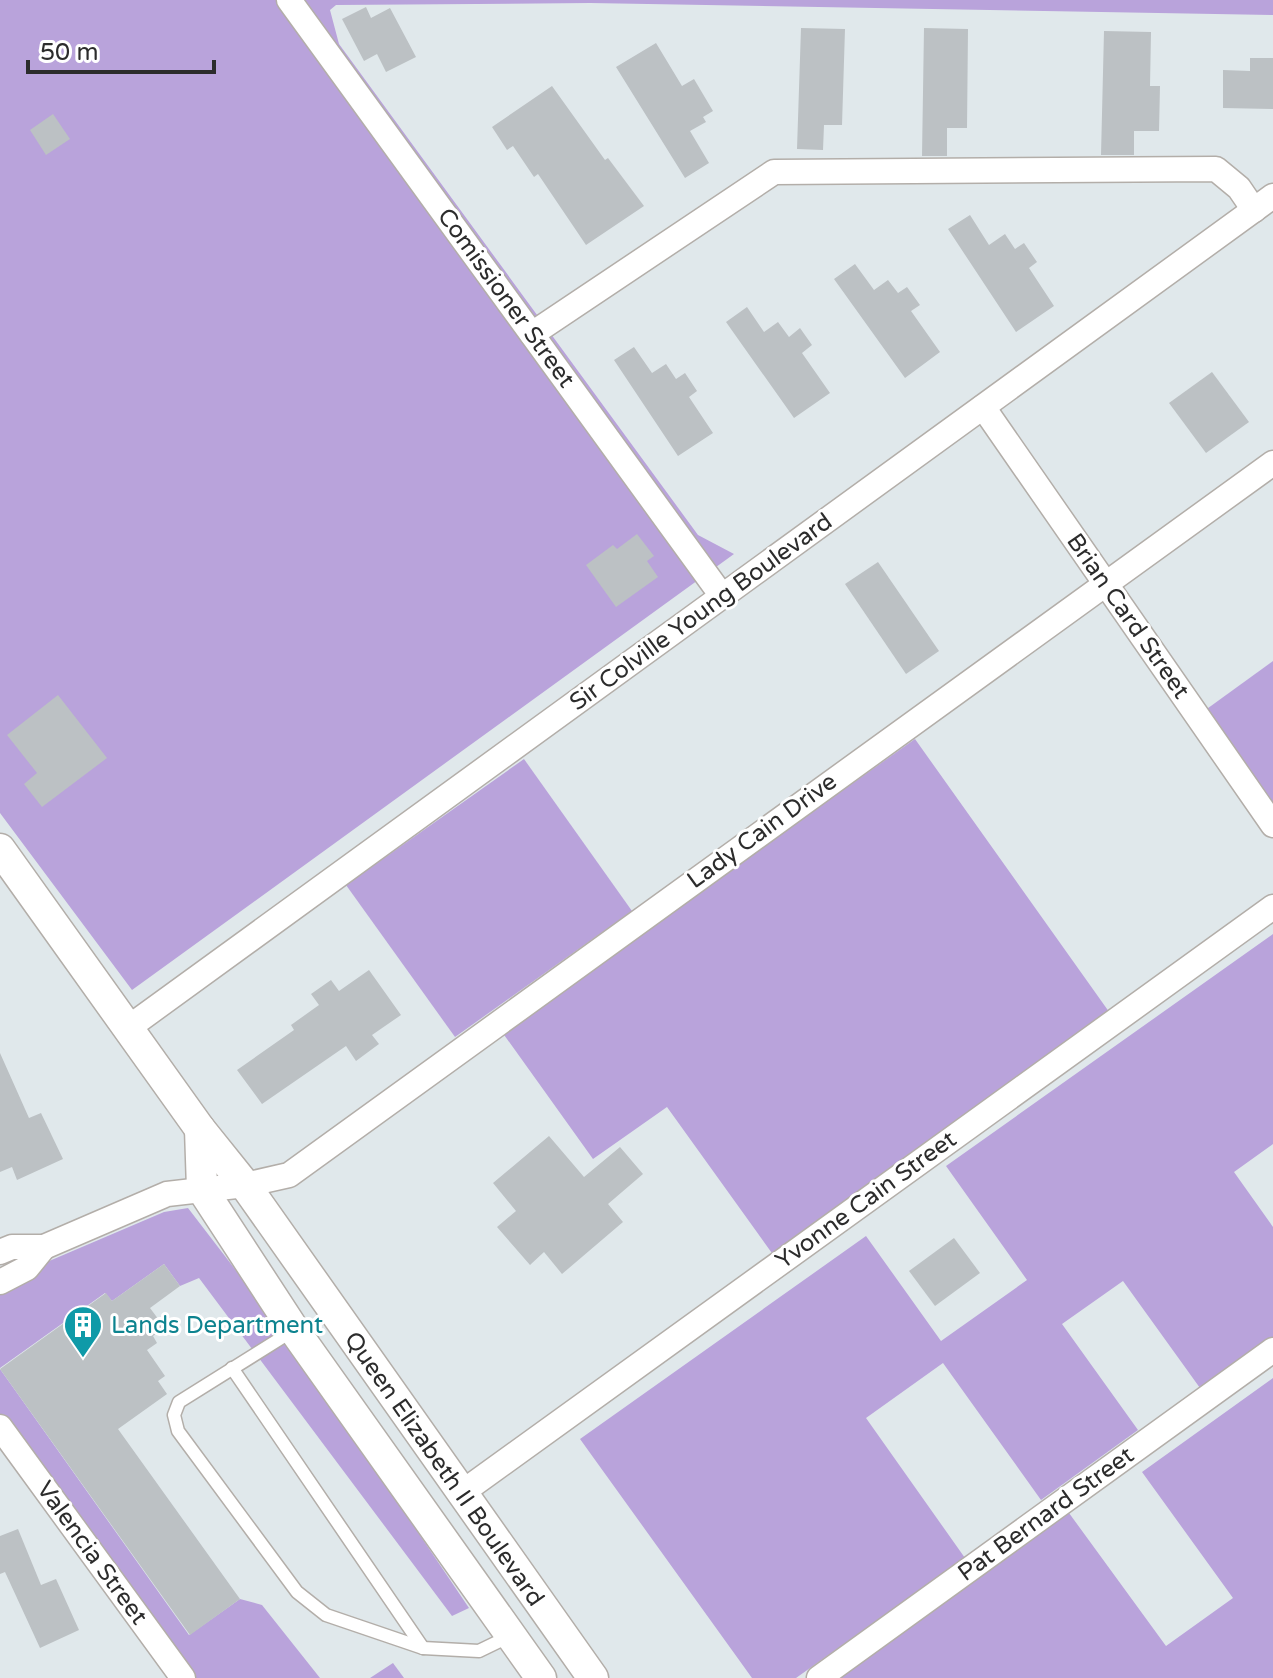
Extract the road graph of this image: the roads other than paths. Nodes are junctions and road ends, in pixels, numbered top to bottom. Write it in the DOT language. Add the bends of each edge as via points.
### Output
graph roads {
  1 [pos="289,0"];
  2 [pos="1264,203"];
  3 [pos="532,334"];
  4 [pos="983,407"];
  5 [pos="1273,463"];
  6 [pos="1104,583"];
  7 [pos="722,596"];
  8 [pos="1273,825"];
  9 [pos="0,849"];
  10 [pos="1273,907"];
  11 [pos="128,1028"];
  12 [pos="200,1129"];
  13 [pos="245,1185"];
  14 [pos="202,1189"];
  15 [pos="4,1243"];
  16 [pos="44,1247"];
  17 [pos="27,1268"];
  18 [pos="0,1282"];
  19 [pos="330,1307"];
  20 [pos="294,1330"];
  21 [pos="1273,1350"];
  22 [pos="232,1368"];
  23 [pos="0,1427"];
  24 [pos="460,1494"];
  25 [pos="545,1612"];
  26 [pos="510,1636"];
  27 [pos="423,1648"];
  28 [pos="183,1678"];
  29 [pos="541,1678"];
  30 [pos="593,1678"];
  31 [pos="819,1678"];
  1 -- 3 [label="street, Comissioner Street"];
  2 -- 3 [label="street" via="1216,169 774,172"];
  2 -- 4 [label="street, Sir Colville Young Boulevard"];
  3 -- 7 [label="street, Comissioner Street"];
  4 -- 6 [label="street, Brian Card Street"];
  4 -- 7 [label="street, Sir Colville Young Boulevard"];
  5 -- 6 [label="street, Lady Cain Drive"];
  6 -- 8 [label="street, Brian Card Street"];
  6 -- 13 [label="street, Lady Cain Drive" via="289,1175"];
  7 -- 11 [label="street, Sir Colville Young Boulevard"];
  9 -- 11 [label="street, Queen Elizabeth II Boulevard"];
  10 -- 24 [label="street, Yvonne Cain Street"];
  11 -- 12 [label="street, Queen Elizabeth II Boulevard"];
  12 -- 13 [label="street, Queen Elizabeth II Boulevard"];
  12 -- 14 [label="street"];
  13 -- 14 [label="street, Lady Cain Drive"];
  13 -- 19 [label="street, Queen Elizabeth II Boulevard"];
  14 -- 16 [label="street, Lady Cain Drive" via="167,1194"];
  14 -- 20 [label="street, Queen Elizabeth II Boulevard"];
  15 -- 16 [label="street"];
  15 -- 17 [label="street"];
  16 -- 17 [label="street"];
  17 -- 18 [label="street"];
  19 -- 20 [label="street"];
  19 -- 24 [label="street, Queen Elizabeth II Boulevard"];
  20 -- 22 [label="lane"];
  20 -- 26 [label="street, Queen Elizabeth II Boulevard"];
  21 -- 31 [label="street, Pat Bernard Street"];
  22 -- 27 [label="lane"];
  22 -- 27 [label="lane" via="179,1402 174,1415 178,1431 297,1592 326,1615"];
  23 -- 28 [label="street, Valencia Street"];
  24 -- 25 [label="street, Queen Elizabeth II Boulevard"];
  25 -- 26 [label="street"];
  25 -- 30 [label="street, Queen Elizabeth II Boulevard"];
  26 -- 27 [label="lane" via="479,1651"];
  26 -- 29 [label="street, Queen Elizabeth II Boulevard"];
}
